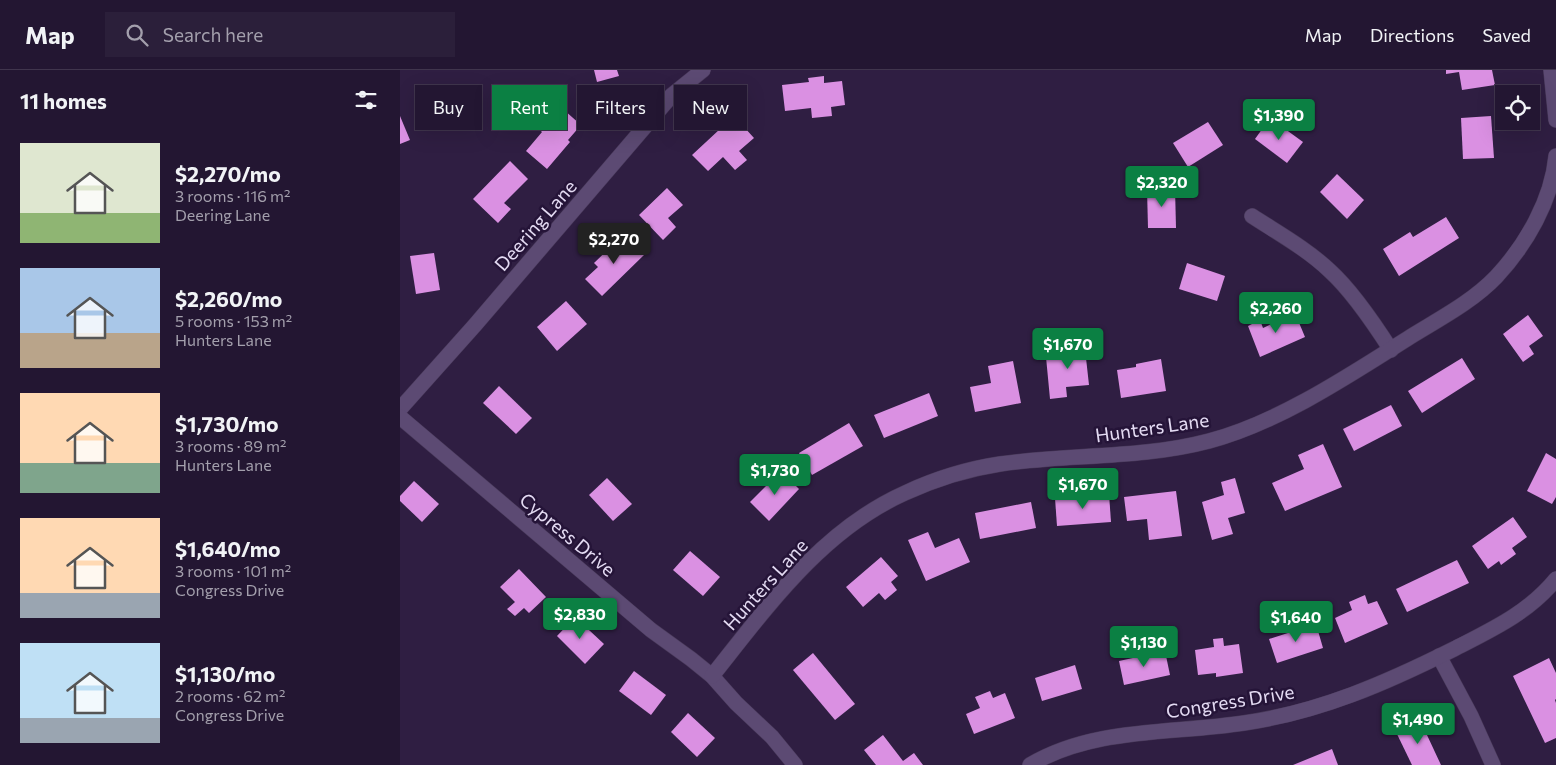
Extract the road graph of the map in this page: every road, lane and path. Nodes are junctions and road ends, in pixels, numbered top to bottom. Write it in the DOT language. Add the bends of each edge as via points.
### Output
graph roads {
  1 [pos="703,70"];
  2 [pos="1551,70"];
  3 [pos="1556,120"];
  4 [pos="1556,156"];
  5 [pos="1252,216"];
  6 [pos="1391,350"];
  7 [pos="400,409"];
  8 [pos="400,417"];
  9 [pos="1556,579"];
  10 [pos="1439,656"];
  11 [pos="712,676"];
  12 [pos="795,765"];
  13 [pos="1030,765"];
  14 [pos="1493,765"];
  1 -- 7 [label="street, Deering Lane" via="672,95"];
  2 -- 3 [label="street"];
  4 -- 6 [label="street, Hunters Lane" via="1550,186 1540,211 1512,258 1471,297"];
  5 -- 6 [label="street" via="1331,272"];
  6 -- 11 [label="street, Hunters Lane" via="1278,414 1232,434 1159,450 993,465 950,475 902,494 853,524 807,563 766,607"];
  8 -- 11 [label="street, Cypress Drive" via="651,630"];
  9 -- 10 [label="street, Congress Drive" via="1512,619"];
  10 -- 13 [label="street, Congress Drive" via="1344,699 1296,713 1244,723 1092,740"];
  10 -- 14 [label="street"];
  11 -- 12 [label="street, Cypress Drive"];
}
